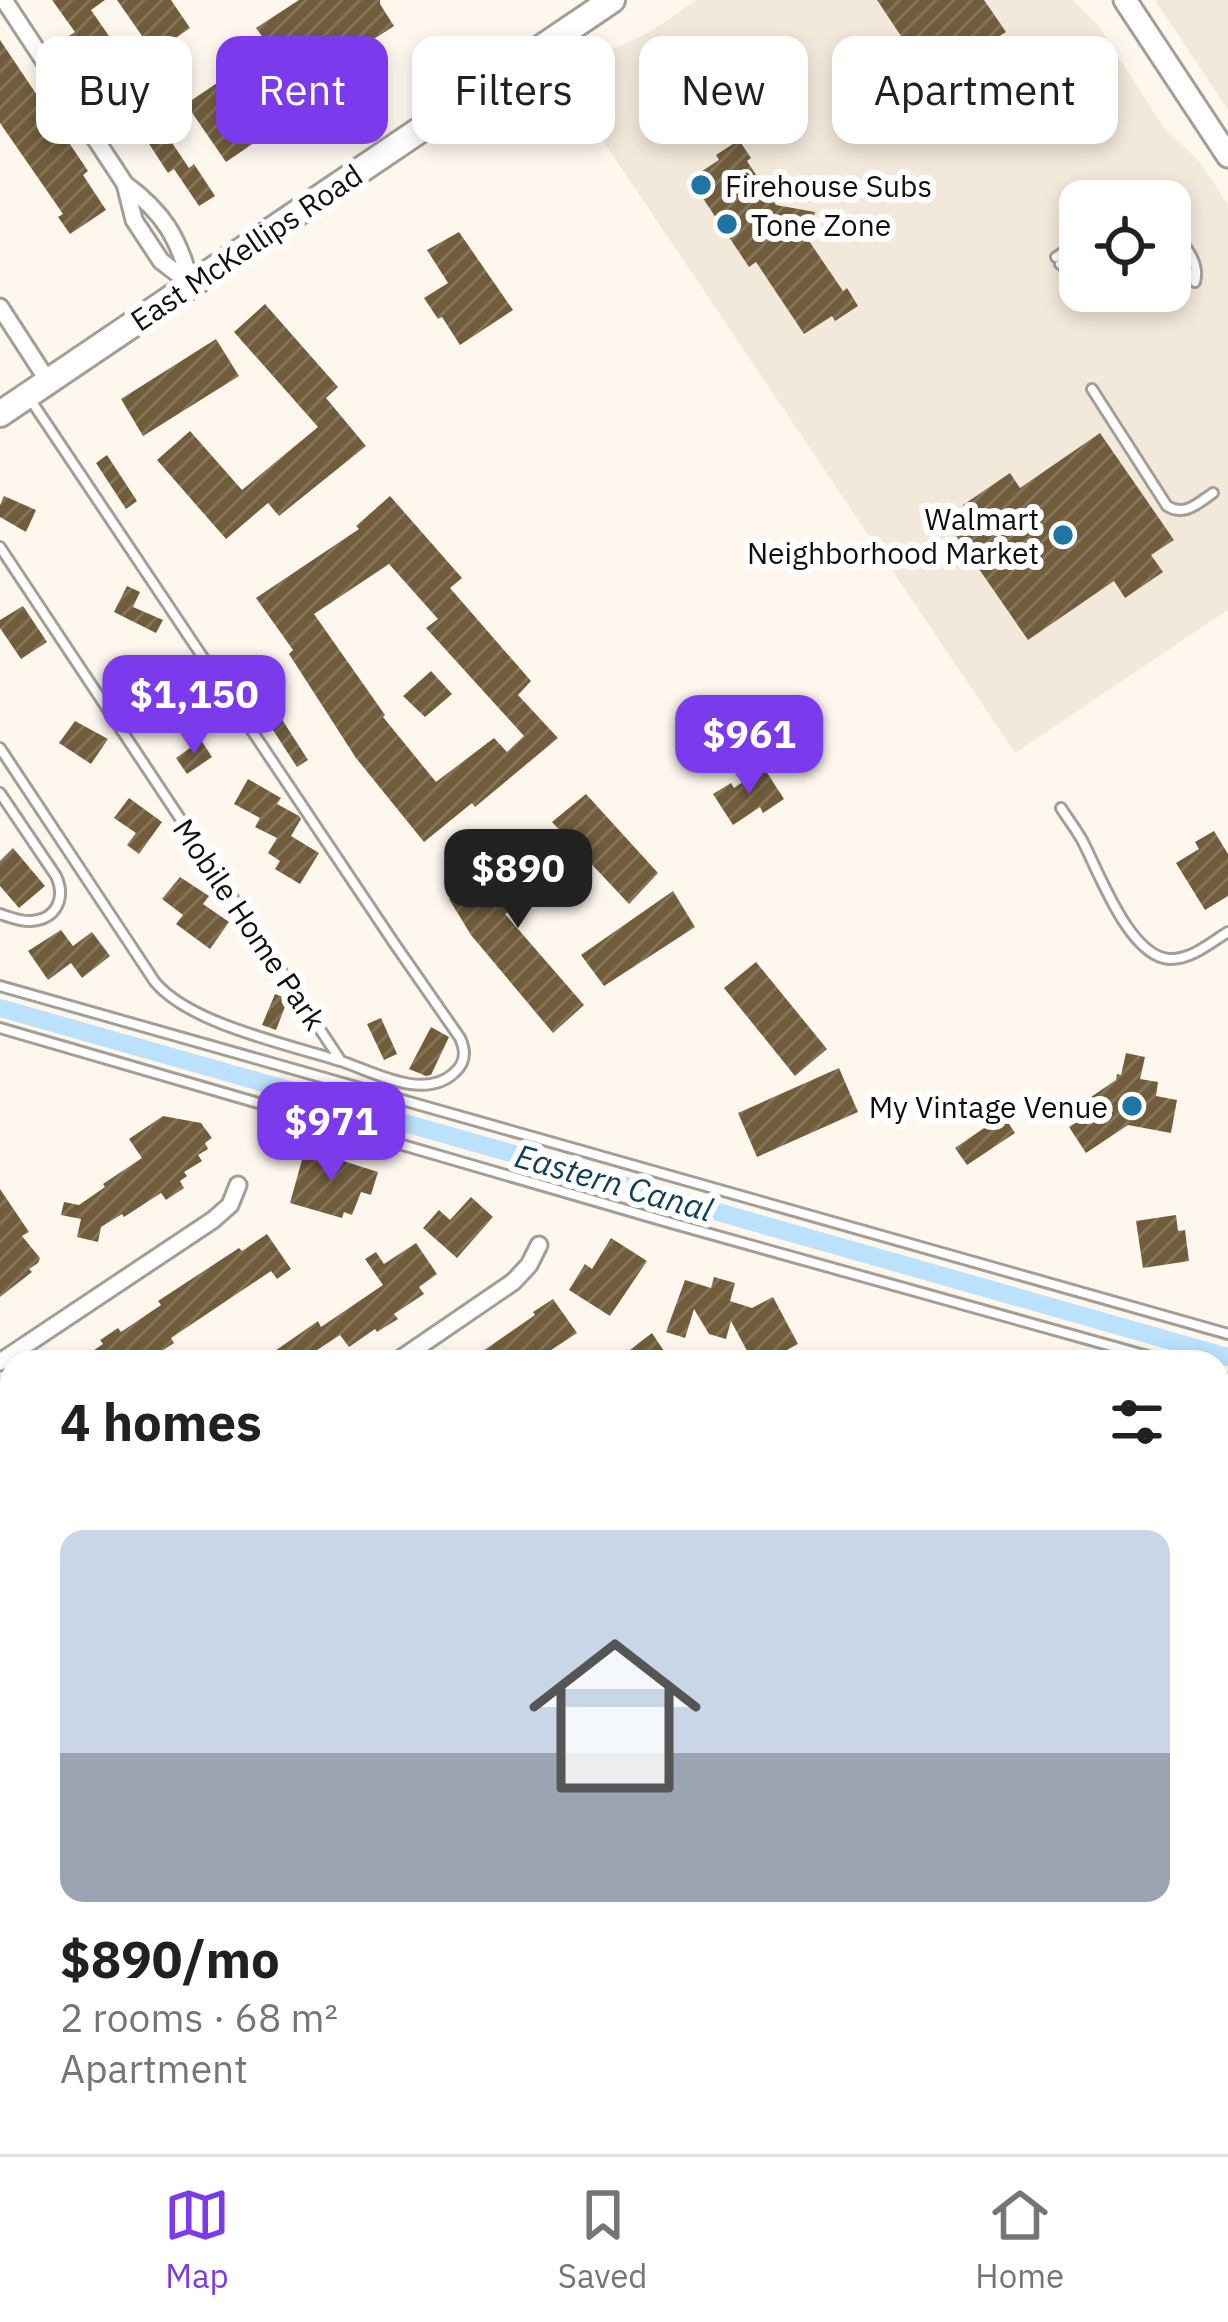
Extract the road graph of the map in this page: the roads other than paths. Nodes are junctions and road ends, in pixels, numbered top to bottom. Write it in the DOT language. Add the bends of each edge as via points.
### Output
graph roads {
  1 [pos="4,0"];
  2 [pos="612,0"];
  3 [pos="1124,0"];
  4 [pos="1228,156"];
  5 [pos="125,184"];
  6 [pos="1191,257"];
  7 [pos="1191,276"];
  8 [pos="191,284"];
  9 [pos="0,307"];
  10 [pos="38,388"];
  11 [pos="1092,389"];
  12 [pos="0,414"];
  13 [pos="1213,493"];
  14 [pos="0,547"];
  15 [pos="0,748"];
  16 [pos="0,793"];
  17 [pos="1061,808"];
  18 [pos="0,914"];
  19 [pos="1228,932"];
  20 [pos="0,986"];
  21 [pos="0,1028"];
  22 [pos="341,1061"];
  23 [pos="238,1185"];
  24 [pos="538,1244"];
  25 [pos="1228,1334"];
  26 [pos="17,1350"];
  27 [pos="414,1350"];
  28 [pos="1125,1350"];
  1 -- 5 [label="street"];
  2 -- 8 [label="main road, East McKellips Road"];
  3 -- 4 [label="main road"];
  5 -- 8 [label="street" via="152,205 182,249"];
  5 -- 8 [label="street" via="134,220 161,261"];
  6 -- 7 [label="lane" via="1195,282"];
  8 -- 10 [label="main road, East McKellips Road"];
  9 -- 10 [label="street"];
  10 -- 12 [label="main road, East McKellips Road"];
  10 -- 22 [label="lane, Mobile Home Park" via="465,1054 453,1075 423,1085"];
  11 -- 13 [label="lane" via="1167,506 1180,512"];
  14 -- 22 [label="lane, Mobile Home Park"];
  15 -- 22 [label="lane, Mobile Home Park" via="171,999"];
  16 -- 18 [label="lane" via="56,876 62,898 38,920"];
  17 -- 19 [label="lane" via="1134,938 1152,955 1179,958"];
  20 -- 25 [label="lane"];
  21 -- 28 [label="lane"];
  23 -- 26 [label="street" via="213,1220"];
  24 -- 27 [label="street" via="513,1282"];
}
